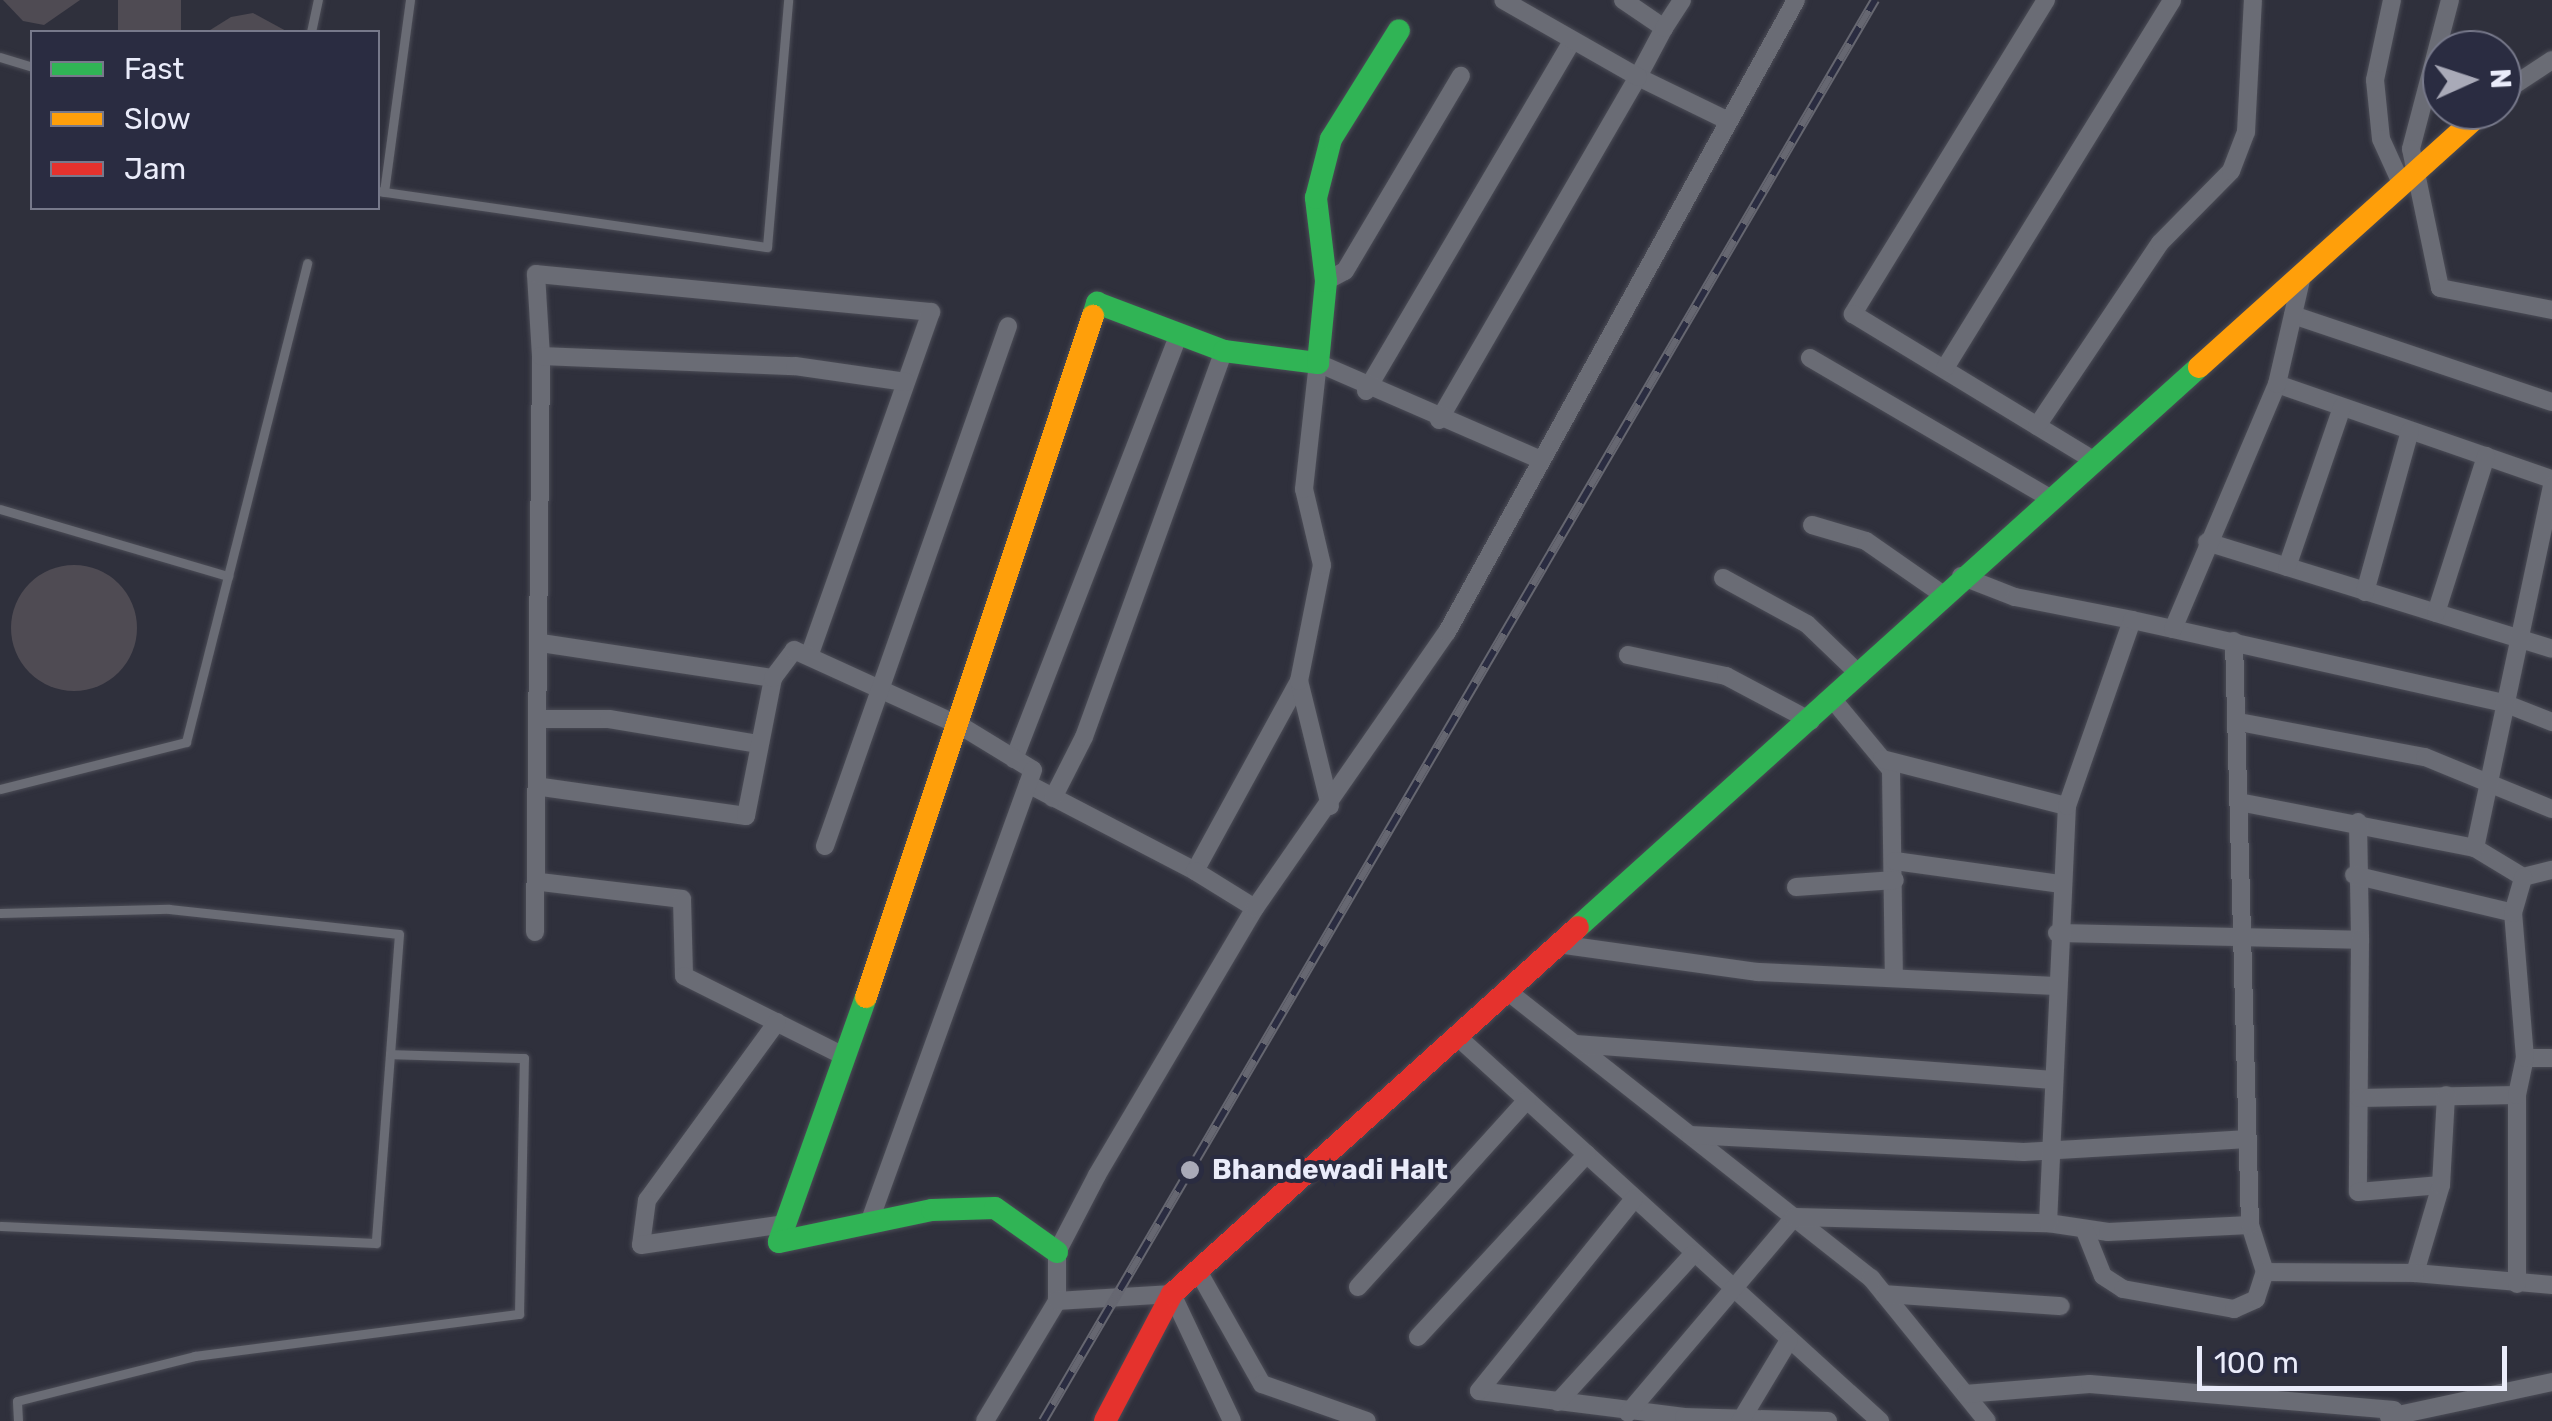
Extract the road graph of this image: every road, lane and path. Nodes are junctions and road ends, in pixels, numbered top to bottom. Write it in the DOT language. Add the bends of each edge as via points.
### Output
graph roads {
  1 [pos="318,0"];
  2 [pos="410,0"];
  3 [pos="788,0"];
  4 [pos="1504,0"];
  5 [pos="1623,0"];
  6 [pos="1682,0"];
  7 [pos="1796,0"];
  8 [pos="2046,0"];
  9 [pos="2172,0"];
  10 [pos="2254,0"];
  11 [pos="2392,0"];
  12 [pos="2450,0"];
  13 [pos="1664,28"];
  14 [pos="312,30"];
  15 [pos="1399,30"];
  16 [pos="1570,44"];
  17 [pos="0,56"];
  18 [pos="2552,60"];
  19 [pos="30,66"];
  20 [pos="1461,76"];
  21 [pos="1638,77"];
  22 [pos="2522,80"];
  23 [pos="1726,120"];
  24 [pos="2462,130"];
  25 [pos="2409,178"];
  26 [pos="381,191"];
  27 [pos="308,263"];
  28 [pos="2302,276"];
  29 [pos="1326,281"];
  30 [pos="2552,310"];
  31 [pos="2293,315"];
  32 [pos="1008,326"];
  33 [pos="1179,334"];
  34 [pos="1224,351"];
  35 [pos="541,356"];
  36 [pos="1810,358"];
  37 [pos="1318,363"];
  38 [pos="1945,368"];
  39 [pos="906,382"];
  40 [pos="2277,384"];
  41 [pos="1366,391"];
  42 [pos="2552,402"];
  43 [pos="2342,407"];
  44 [pos="1439,420"];
  45 [pos="2037,426"];
  46 [pos="2410,431"];
  47 [pos="2486,456"];
  48 [pos="1541,460"];
  49 [pos="2094,460"];
  50 [pos="2552,482"];
  51 [pos="2050,498"];
  52 [pos="0,509"];
  53 [pos="1812,525"];
  54 [pos="2207,542"];
  55 [pos="2545,546"];
  56 [pos="2287,567"];
  57 [pos="228,576"];
  58 [pos="1960,576"];
  59 [pos="1723,578"];
  60 [pos="2365,592"];
  61 [pos="1942,594"];
  62 [pos="2436,613"];
  63 [pos="2132,620"];
  64 [pos="2173,629"];
  65 [pos="2517,638"];
  66 [pos="2234,641"];
  67 [pos="541,643"];
  68 [pos="2552,650"];
  69 [pos="809,656"];
  70 [pos="1628,656"];
  71 [pos="1860,675"];
  72 [pos="773,678"];
  73 [pos="1299,681"];
  74 [pos="881,693"];
  75 [pos="1834,701"];
  76 [pos="2504,703"];
  77 [pos="542,719"];
  78 [pos="1811,721"];
  79 [pos="2240,722"];
  80 [pos="2552,722"];
  81 [pos="961,726"];
  82 [pos="760,744"];
  83 [pos="1882,758"];
  84 [pos="1014,759"];
  85 [pos="2489,778"];
  86 [pos="1028,784"];
  87 [pos="542,786"];
  88 [pos="0,789"];
  89 [pos="1053,798"];
  90 [pos="2238,802"];
  91 [pos="1330,806"];
  92 [pos="2068,806"];
  93 [pos="2552,809"];
  94 [pos="2358,822"];
  95 [pos="825,846"];
  96 [pos="2475,848"];
  97 [pos="1895,861"];
  98 [pos="2552,870"];
  99 [pos="1195,872"];
  100 [pos="2354,875"];
  101 [pos="2523,877"];
  102 [pos="1895,880"];
  103 [pos="540,882"];
  104 [pos="2061,884"];
  105 [pos="1796,887"];
  106 [pos="1255,908"];
  107 [pos="0,913"];
  108 [pos="2512,913"];
  109 [pos="535,932"];
  110 [pos="2056,933"];
  111 [pos="2247,938"];
  112 [pos="2360,940"];
  113 [pos="1566,945"];
  114 [pos="1894,978"];
  115 [pos="2052,986"];
  116 [pos="1511,994"];
  117 [pos="777,1022"];
  118 [pos="1460,1039"];
  119 [pos="1575,1044"];
  120 [pos="390,1054"];
  121 [pos="842,1055"];
  122 [pos="2525,1058"];
  123 [pos="2552,1058"];
  124 [pos="2051,1080"];
  125 [pos="2446,1095"];
  126 [pos="2517,1096"];
  127 [pos="2359,1098"];
  128 [pos="1527,1100"];
  129 [pos="1690,1134"];
  130 [pos="2248,1138"];
  131 [pos="2053,1146"];
  132 [pos="1587,1154"];
  133 [pos="2440,1185"];
  134 [pos="1634,1199"];
  135 [pos="1794,1217"];
  136 [pos="870,1223"];
  137 [pos="2048,1223"];
  138 [pos="785,1224"];
  139 [pos="2250,1225"];
  140 [pos="0,1226"];
  141 [pos="2085,1231"];
  142 [pos="1057,1252"];
  143 [pos="1693,1254"];
  144 [pos="1198,1271"];
  145 [pos="2265,1272"];
  146 [pos="2415,1273"];
  147 [pos="2516,1284"];
  148 [pos="2552,1285"];
  149 [pos="1731,1286"];
  150 [pos="1358,1288"];
  151 [pos="1172,1294"];
  152 [pos="1884,1294"];
  153 [pos="1056,1301"];
  154 [pos="2061,1306"];
  155 [pos="1418,1337"];
  156 [pos="1790,1340"];
  157 [pos="2552,1382"];
  158 [pos="1965,1394"];
  159 [pos="1558,1402"];
  160 [pos="2269,1412"];
  161 [pos="1628,1413"];
  162 [pos="2389,1416"];
  163 [pos="1741,1417"];
  164 [pos="18,1421"];
  165 [pos="985,1421"];
  166 [pos="1105,1421"];
  167 [pos="1232,1421"];
  168 [pos="1367,1421"];
  169 [pos="1828,1421"];
  170 [pos="1880,1421"];
  171 [pos="1987,1421"];
  1 -- 14 [label="lane"];
  2 -- 26 [label="lane"];
  3 -- 26 [label="lane" via="767,247"];
  4 -- 16 [label="street"];
  5 -- 13 [label="street"];
  6 -- 13 [label="street"];
  7 -- 23 [label="street"];
  8 -- 38 [label="street" via="1853,314"];
  9 -- 38 [label="street"];
  10 -- 45 [label="street" via="2246,132 2231,172 2160,243"];
  11 -- 25 [label="street" via="2375,80 2381,140"];
  12 -- 25 [label="street"];
  13 -- 21 [label="street"];
  15 -- 29 [label="street" via="1331,138 1316,198"];
  16 -- 21 [label="street"];
  16 -- 41 [label="street"];
  17 -- 19 [label="lane"];
  18 -- 22 [label="street"];
  20 -- 29 [label="street" via="1346,271"];
  21 -- 23 [label="street"];
  21 -- 44 [label="street"];
  23 -- 48 [label="street"];
  24 -- 25 [label="street"];
  25 -- 28 [label="street"];
  25 -- 30 [label="street" via="2440,288"];
  27 -- 57 [label="lane"];
  28 -- 31 [label="street"];
  28 -- 49 [label="street"];
  29 -- 37 [label="street"];
  31 -- 40 [label="street"];
  31 -- 42 [label="street"];
  32 -- 74 [label="street"];
  33 -- 34 [label="street"];
  33 -- 81 [label="street" via="1098,302"];
  33 -- 84 [label="street"];
  34 -- 37 [label="street"];
  34 -- 89 [label="street" via="1084,738"];
  35 -- 39 [label="street" via="795,366"];
  35 -- 39 [label="street" via="536,274 932,312"];
  35 -- 67 [label="street"];
  36 -- 51 [label="street"];
  37 -- 41 [label="street"];
  37 -- 73 [label="street" via="1304,489 1322,565"];
  38 -- 45 [label="street"];
  39 -- 69 [label="street"];
  40 -- 43 [label="street"];
  40 -- 54 [label="street"];
  41 -- 44 [label="street"];
  43 -- 46 [label="street"];
  43 -- 56 [label="street"];
  44 -- 48 [label="street"];
  45 -- 49 [label="street"];
  46 -- 47 [label="street"];
  46 -- 60 [label="street"];
  47 -- 50 [label="street"];
  47 -- 62 [label="street"];
  48 -- 91 [label="street" via="1447,632"];
  49 -- 51 [label="street"];
  50 -- 55 [label="street"];
  51 -- 58 [label="street"];
  52 -- 57 [label="lane"];
  53 -- 61 [label="street" via="1866,541"];
  54 -- 56 [label="street"];
  54 -- 64 [label="street"];
  55 -- 65 [label="street"];
  56 -- 60 [label="street"];
  57 -- 88 [label="lane" via="186,742"];
  58 -- 61 [label="street"];
  58 -- 63 [label="street" via="2015,597"];
  59 -- 71 [label="street" via="1806,624"];
  60 -- 62 [label="street"];
  61 -- 71 [label="street"];
  62 -- 65 [label="street"];
  63 -- 64 [label="street"];
  63 -- 92 [label="street"];
  64 -- 66 [label="street"];
  65 -- 68 [label="street"];
  65 -- 76 [label="street"];
  66 -- 76 [label="street"];
  66 -- 79 [label="street"];
  67 -- 72 [label="street"];
  67 -- 77 [label="street"];
  69 -- 72 [label="street" via="794,650"];
  69 -- 74 [label="street"];
  70 -- 78 [label="street" via="1726,676"];
  71 -- 75 [label="street"];
  72 -- 82 [label="street"];
  73 -- 91 [label="street"];
  73 -- 99 [label="street"];
  74 -- 81 [label="street"];
  74 -- 95 [label="street"];
  75 -- 78 [label="street"];
  75 -- 83 [label="street"];
  76 -- 80 [label="street"];
  76 -- 85 [label="street"];
  77 -- 82 [label="street" via="608,719"];
  77 -- 87 [label="street"];
  78 -- 113 [label="street"];
  79 -- 85 [label="street"];
  79 -- 90 [label="street"];
  81 -- 84 [label="street"];
  81 -- 121 [label="street"];
  82 -- 87 [label="street" via="746,816"];
  83 -- 92 [label="street"];
  83 -- 97 [label="street" via="1891,770"];
  84 -- 86 [label="street" via="1033,770"];
  85 -- 93 [label="street"];
  85 -- 96 [label="street"];
  86 -- 89 [label="street"];
  86 -- 136 [label="street"];
  87 -- 103 [label="street"];
  89 -- 99 [label="street"];
  90 -- 94 [label="street"];
  90 -- 111 [label="street"];
  91 -- 106 [label="street"];
  92 -- 104 [label="street"];
  94 -- 96 [label="street"];
  94 -- 100 [label="street"];
  96 -- 101 [label="street"];
  97 -- 102 [label="street"];
  97 -- 104 [label="street"];
  98 -- 101 [label="street"];
  99 -- 106 [label="street"];
  100 -- 108 [label="street"];
  100 -- 112 [label="street"];
  101 -- 108 [label="street"];
  102 -- 105 [label="street"];
  102 -- 114 [label="street"];
  103 -- 109 [label="street"];
  103 -- 117 [label="street" via="682,898 684,976"];
  104 -- 110 [label="street"];
  106 -- 142 [label="street"];
  107 -- 120 [label="lane" via="169,909 399,934"];
  108 -- 122 [label="street"];
  110 -- 111 [label="street"];
  110 -- 115 [label="street"];
  111 -- 112 [label="street"];
  111 -- 130 [label="street"];
  112 -- 127 [label="street"];
  113 -- 114 [label="street"];
  113 -- 116 [label="street"];
  114 -- 115 [label="street"];
  115 -- 124 [label="street"];
  116 -- 118 [label="street"];
  116 -- 119 [label="street"];
  117 -- 121 [label="street"];
  117 -- 138 [label="street" via="648,1200 641,1245"];
  118 -- 128 [label="street"];
  118 -- 144 [label="street"];
  119 -- 124 [label="street"];
  119 -- 129 [label="street"];
  120 -- 140 [label="lane" via="376,1243"];
  120 -- 164 [label="lane" via="524,1058 519,1314 195,1356 17,1401"];
  121 -- 138 [label="street"];
  122 -- 123 [label="street"];
  122 -- 126 [label="street"];
  124 -- 131 [label="street"];
  125 -- 126 [label="street"];
  125 -- 127 [label="street"];
  125 -- 133 [label="street"];
  126 -- 147 [label="street"];
  127 -- 133 [label="street" via="2358,1192"];
  128 -- 132 [label="street"];
  128 -- 150 [label="street"];
  129 -- 131 [label="street"];
  129 -- 135 [label="street"];
  130 -- 131 [label="street"];
  130 -- 139 [label="street"];
  131 -- 137 [label="street"];
  132 -- 134 [label="street"];
  132 -- 155 [label="street"];
  133 -- 146 [label="street"];
  134 -- 143 [label="street"];
  134 -- 159 [label="street" via="1480,1391"];
  135 -- 137 [label="street"];
  135 -- 149 [label="street"];
  135 -- 152 [label="street"];
  136 -- 138 [label="street" via="779,1242"];
  136 -- 142 [label="street" via="994,1208"];
  137 -- 141 [label="street"];
  139 -- 141 [label="street"];
  139 -- 145 [label="street"];
  141 -- 145 [label="street" via="2103,1276 2123,1289 2234,1309 2256,1299"];
  142 -- 153 [label="street"];
  143 -- 149 [label="street"];
  143 -- 159 [label="street"];
  144 -- 151 [label="street"];
  144 -- 168 [label="street" via="1262,1384"];
  145 -- 146 [label="street"];
  146 -- 147 [label="street"];
  147 -- 148 [label="street"];
  149 -- 156 [label="street"];
  149 -- 161 [label="street"];
  151 -- 153 [label="street"];
  151 -- 166 [label="street"];
  151 -- 167 [label="street"];
  152 -- 154 [label="street"];
  152 -- 158 [label="street"];
  153 -- 165 [label="street"];
  156 -- 163 [label="street"];
  156 -- 170 [label="street"];
  157 -- 162 [label="street"];
  158 -- 160 [label="street" via="2090,1384"];
  158 -- 171 [label="street"];
  159 -- 161 [label="street"];
  160 -- 162 [label="street"];
  161 -- 163 [label="street"];
  163 -- 169 [label="street"];
}
